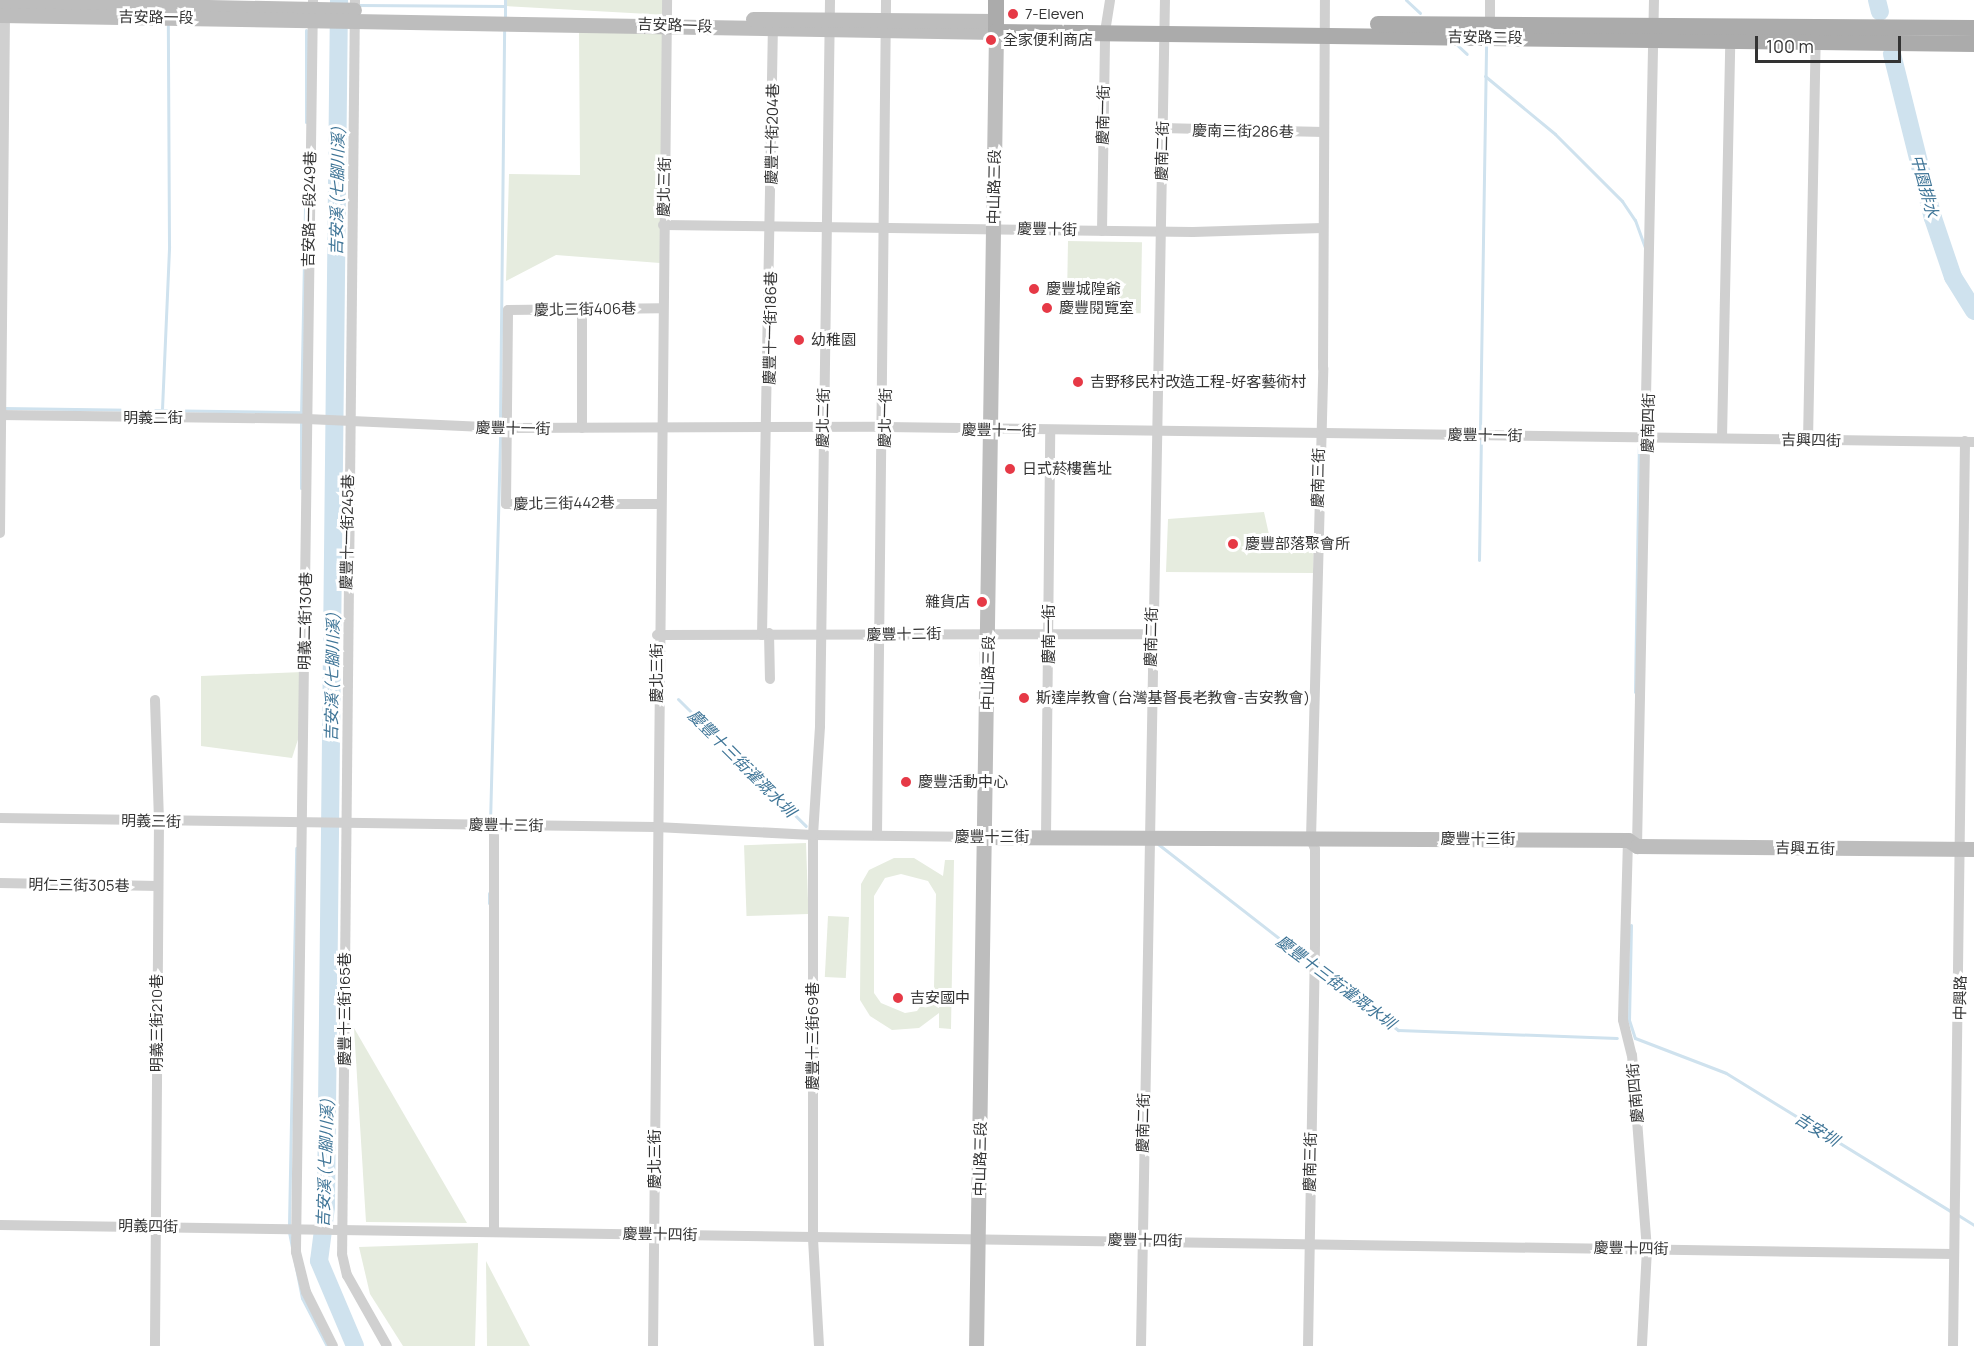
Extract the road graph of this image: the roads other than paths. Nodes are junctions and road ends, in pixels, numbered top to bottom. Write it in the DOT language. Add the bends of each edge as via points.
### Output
graph roads {
  1 [pos="830,0"];
  2 [pos="886,0"];
  3 [pos="996,0"];
  4 [pos="1110,0"];
  5 [pos="1165,0"];
  6 [pos="1325,0"];
  7 [pos="1490,0"];
  8 [pos="1653,0"];
  9 [pos="3,7"];
  10 [pos="312,10"];
  11 [pos="355,12"];
  12 [pos="666,13"];
  13 [pos="829,25"];
  14 [pos="886,26"];
  15 [pos="996,26"];
  16 [pos="1107,26"];
  17 [pos="1164,26"];
  18 [pos="1974,28"];
  19 [pos="1324,29"];
  20 [pos="773,30"];
  21 [pos="1490,31"];
  22 [pos="1653,33"];
  23 [pos="1730,41"];
  24 [pos="1816,42"];
  25 [pos="1974,44"];
  26 [pos="1162,128"];
  27 [pos="1324,132"];
  28 [pos="1,197"];
  29 [pos="663,225"];
  30 [pos="886,226"];
  31 [pos="771,227"];
  32 [pos="826,227"];
  33 [pos="993,228"];
  34 [pos="1161,228"];
  35 [pos="1323,228"];
  36 [pos="1101,231"];
  37 [pos="1,299"];
  38 [pos="582,308"];
  39 [pos="662,308"];
  40 [pos="1,415"];
  41 [pos="307,419"];
  42 [pos="350,422"];
  43 [pos="660,427"];
  44 [pos="885,427"];
  45 [pos="507,428"];
  46 [pos="582,428"];
  47 [pos="768,428"];
  48 [pos="990,429"];
  49 [pos="823,430"];
  50 [pos="1050,431"];
  51 [pos="1157,431"];
  52 [pos="1319,436"];
  53 [pos="1722,438"];
  54 [pos="1648,439"];
  55 [pos="1808,441"];
  56 [pos="1970,442"];
  57 [pos="661,504"];
  58 [pos="0,533"];
  59 [pos="765,634"];
  60 [pos="819,634"];
  61 [pos="877,634"];
  62 [pos="1150,634"];
  63 [pos="657,635"];
  64 [pos="988,636"];
  65 [pos="1049,636"];
  66 [pos="770,679"];
  67 [pos="155,700"];
  68 [pos="0,818"];
  69 [pos="159,821"];
  70 [pos="303,823"];
  71 [pos="346,823"];
  72 [pos="494,825"];
  73 [pos="656,827"];
  74 [pos="813,835"];
  75 [pos="878,835"];
  76 [pos="1149,835"];
  77 [pos="984,837"];
  78 [pos="1046,837"];
  79 [pos="1311,838"];
  80 [pos="1633,843"];
  81 [pos="1968,850"];
  82 [pos="0,883"];
  83 [pos="158,886"];
  84 [pos="0,1225"];
  85 [pos="155,1227"];
  86 [pos="301,1229"];
  87 [pos="340,1232"];
  88 [pos="494,1232"];
  89 [pos="654,1234"];
  90 [pos="813,1237"];
  91 [pos="1141,1239"];
  92 [pos="980,1240"];
  93 [pos="1309,1243"];
  94 [pos="1647,1249"];
  95 [pos="1954,1254"];
  96 [pos="330,1344"];
  97 [pos="155,1346"];
  98 [pos="387,1346"];
  99 [pos="653,1346"];
  100 [pos="819,1346"];
  101 [pos="976,1346"];
  102 [pos="1141,1346"];
  103 [pos="1308,1346"];
  104 [pos="1642,1346"];
  105 [pos="1953,1346"];
  1 -- 13 [label="street, 慶北二街"];
  2 -- 14 [label="street, 慶北一街"];
  3 -- 15 [label="main road, 中山路三段"];
  4 -- 16 [label="street, 慶南一街"];
  5 -- 17 [label="street, 慶南二街"];
  6 -- 19 [label="street, 慶南三街"];
  7 -- 21 [label="street"];
  8 -- 22 [label="street, 慶南四街"];
  9 -- 10 [label="street, 吉安路一段"];
  9 -- 28 [label="street"];
  10 -- 11 [label="street, 吉安路一段"];
  10 -- 41 [label="street, 吉安路一段249巷"];
  11 -- 12 [label="street, 吉安路一段"];
  11 -- 42 [label="street, 慶豐十一街245巷"];
  12 -- 20 [label="street, 吉安路一段"];
  12 -- 29 [label="street, 慶北三街"];
  13 -- 14 [label="street, 吉安路一段"];
  13 -- 20 [label="street, 吉安路一段"];
  13 -- 32 [label="street, 慶北二街"];
  14 -- 15 [label="street, 吉安路一段"];
  14 -- 30 [label="street, 慶北一街"];
  15 -- 16 [label="main road, 吉安路二段"];
  15 -- 33 [label="street, 中山路三段"];
  16 -- 17 [label="main road, 吉安路二段"];
  16 -- 36 [label="street, 慶南一街"];
  17 -- 19 [label="main road, 吉安路二段"];
  17 -- 26 [label="street, 慶南二街"];
  18 -- 22 [label="main road, 吉安路二段"];
  19 -- 21 [label="main road, 吉安路二段"];
  19 -- 27 [label="street, 慶南三街"];
  20 -- 31 [label="street, 慶豐十街204巷"];
  21 -- 22 [label="main road, 吉安路二段"];
  22 -- 23 [label="main road, 吉安路二段"];
  22 -- 54 [label="street, 慶南四街"];
  23 -- 24 [label="main road, 吉安路二段"];
  23 -- 53 [label="street"];
  24 -- 25 [label="main road, 吉安路二段"];
  24 -- 55 [label="street"];
  26 -- 27 [label="street, 慶南三街286巷"];
  26 -- 34 [label="street, 慶南二街"];
  27 -- 35 [label="street, 慶南三街"];
  28 -- 37 [label="street"];
  29 -- 31 [label="street, 慶豐十街"];
  29 -- 39 [label="street, 慶北三街"];
  30 -- 32 [label="street, 慶豐十街"];
  30 -- 33 [label="street, 慶豐十街"];
  30 -- 44 [label="street, 慶北一街"];
  31 -- 32 [label="street, 慶豐十街"];
  31 -- 47 [label="street, 慶豐十一街186巷"];
  32 -- 49 [label="street, 慶北二街"];
  33 -- 36 [label="street, 慶豐十街"];
  33 -- 48 [label="street, 中山路三段"];
  34 -- 35 [label="street, 慶豐十街"];
  34 -- 36 [label="street, 慶豐十街"];
  34 -- 51 [label="street, 慶南二街"];
  35 -- 52 [label="street, 慶南三街"];
  37 -- 40 [label="street"];
  38 -- 39 [label="street, 慶北三街406巷"];
  38 -- 45 [label="street, 慶北三街406巷" via="508,310"];
  38 -- 46 [label="street"];
  39 -- 43 [label="street, 慶北三街"];
  40 -- 41 [label="street, 明義二街"];
  40 -- 58 [label="street"];
  41 -- 42 [label="street, 明義二街"];
  41 -- 70 [label="street, 明義二街130巷"];
  42 -- 45 [label="street, 慶豐十一街"];
  42 -- 71 [label="street, 慶豐十一街245巷"];
  43 -- 46 [label="street, 慶豐十一街"];
  43 -- 47 [label="street, 慶豐十一街"];
  43 -- 57 [label="street, 慶北三街"];
  44 -- 48 [label="street, 慶豐十一街"];
  44 -- 49 [label="street, 慶豐十一街"];
  44 -- 61 [label="street, 慶北一街"];
  45 -- 46 [label="street, 慶豐十一街"];
  45 -- 57 [label="street, 慶北三街442巷" via="506,504"];
  47 -- 49 [label="street, 慶豐十一街"];
  47 -- 59 [label="street, 慶豐十一街186巷"];
  48 -- 50 [label="street, 慶豐十一街"];
  48 -- 64 [label="street, 中山路三段"];
  49 -- 60 [label="street, 慶北二街"];
  50 -- 51 [label="street, 慶豐十一街"];
  50 -- 65 [label="street, 慶南一街"];
  51 -- 52 [label="street, 慶豐十一街"];
  51 -- 62 [label="street, 慶南二街"];
  52 -- 54 [label="street, 慶豐十一街"];
  52 -- 79 [label="street, 慶南三街"];
  53 -- 54 [label="street, 吉興四街"];
  53 -- 55 [label="street, 吉興四街"];
  54 -- 80 [label="street, 慶南四街"];
  55 -- 56 [label="street, 吉興四街"];
  56 -- 81 [label="street, 中興路"];
  57 -- 63 [label="street, 慶北三街"];
  59 -- 60 [label="street, 慶豐十二街"];
  59 -- 63 [label="street, 慶豐十二街"];
  59 -- 66 [label="street, 慶豐十一街186巷"];
  60 -- 61 [label="street, 慶豐十二街"];
  60 -- 74 [label="street, 慶北二街"];
  61 -- 64 [label="street, 慶豐十二街"];
  61 -- 75 [label="street, 慶北一街"];
  62 -- 65 [label="street, 慶豐十二街"];
  62 -- 76 [label="street, 慶南二街"];
  63 -- 73 [label="street, 慶北三街"];
  64 -- 65 [label="street, 慶豐十二街"];
  64 -- 77 [label="street, 中山路三段"];
  65 -- 78 [label="street, 慶南一街"];
  67 -- 69 [label="street, 明義三街210巷"];
  68 -- 69 [label="street, 明義三街"];
  69 -- 70 [label="street, 明義三街"];
  69 -- 83 [label="street, 明義三街210巷"];
  70 -- 71 [label="street, 明義三街"];
  70 -- 86 [label="street, 明義二街130巷"];
  71 -- 72 [label="street, 慶豐十三街"];
  71 -- 87 [label="street, 慶豐十三街165巷"];
  72 -- 73 [label="street, 慶豐十三街"];
  72 -- 88 [label="street"];
  73 -- 74 [label="street, 慶豐十三街"];
  73 -- 89 [label="street, 慶北三街"];
  74 -- 75 [label="street, 慶豐十三街"];
  74 -- 90 [label="street, 慶豐十三街69巷"];
  75 -- 77 [label="street, 慶豐十三街"];
  76 -- 78 [label="street, 慶豐十三街"];
  76 -- 79 [label="street, 慶豐十三街"];
  76 -- 91 [label="street, 慶南二街"];
  77 -- 78 [label="street, 慶豐十三街"];
  77 -- 92 [label="street, 中山路三段"];
  79 -- 80 [label="street, 慶豐十三街"];
  79 -- 93 [label="street, 慶南三街" via="1315,856"];
  80 -- 81 [label="street, 吉興五街"];
  80 -- 94 [label="street, 慶南四街" via="1623,1020 1632,1055"];
  81 -- 95 [label="street, 中興路"];
  82 -- 83 [label="street, 明仁三街305巷"];
  83 -- 85 [label="street, 明義三街210巷"];
  84 -- 85 [label="street, 明義四街"];
  85 -- 86 [label="street, 明義四街"];
  85 -- 97 [label="street, 明義三街210巷"];
  86 -- 87 [label="street, 明義四街"];
  86 -- 96 [label="street, 明義二街130巷" via="306,1292"];
  87 -- 88 [label="street, 慶豐十四街"];
  87 -- 98 [label="street, 慶豐十三街165巷" via="347,1275"];
  88 -- 89 [label="street, 慶豐十四街"];
  89 -- 90 [label="street, 慶豐十四街"];
  89 -- 99 [label="street, 慶北三街"];
  90 -- 92 [label="street, 慶豐十四街"];
  90 -- 100 [label="street, 慶豐十三街69巷"];
  91 -- 92 [label="street, 慶豐十四街"];
  91 -- 93 [label="street, 慶豐十四街"];
  91 -- 102 [label="street, 慶南二街"];
  92 -- 101 [label="street, 中山路三段"];
  93 -- 94 [label="street, 慶豐十四街"];
  93 -- 103 [label="street, 慶南三街"];
  94 -- 95 [label="street, 慶豐十四街"];
  94 -- 104 [label="street, 慶南四街"];
  95 -- 105 [label="street"];
}
